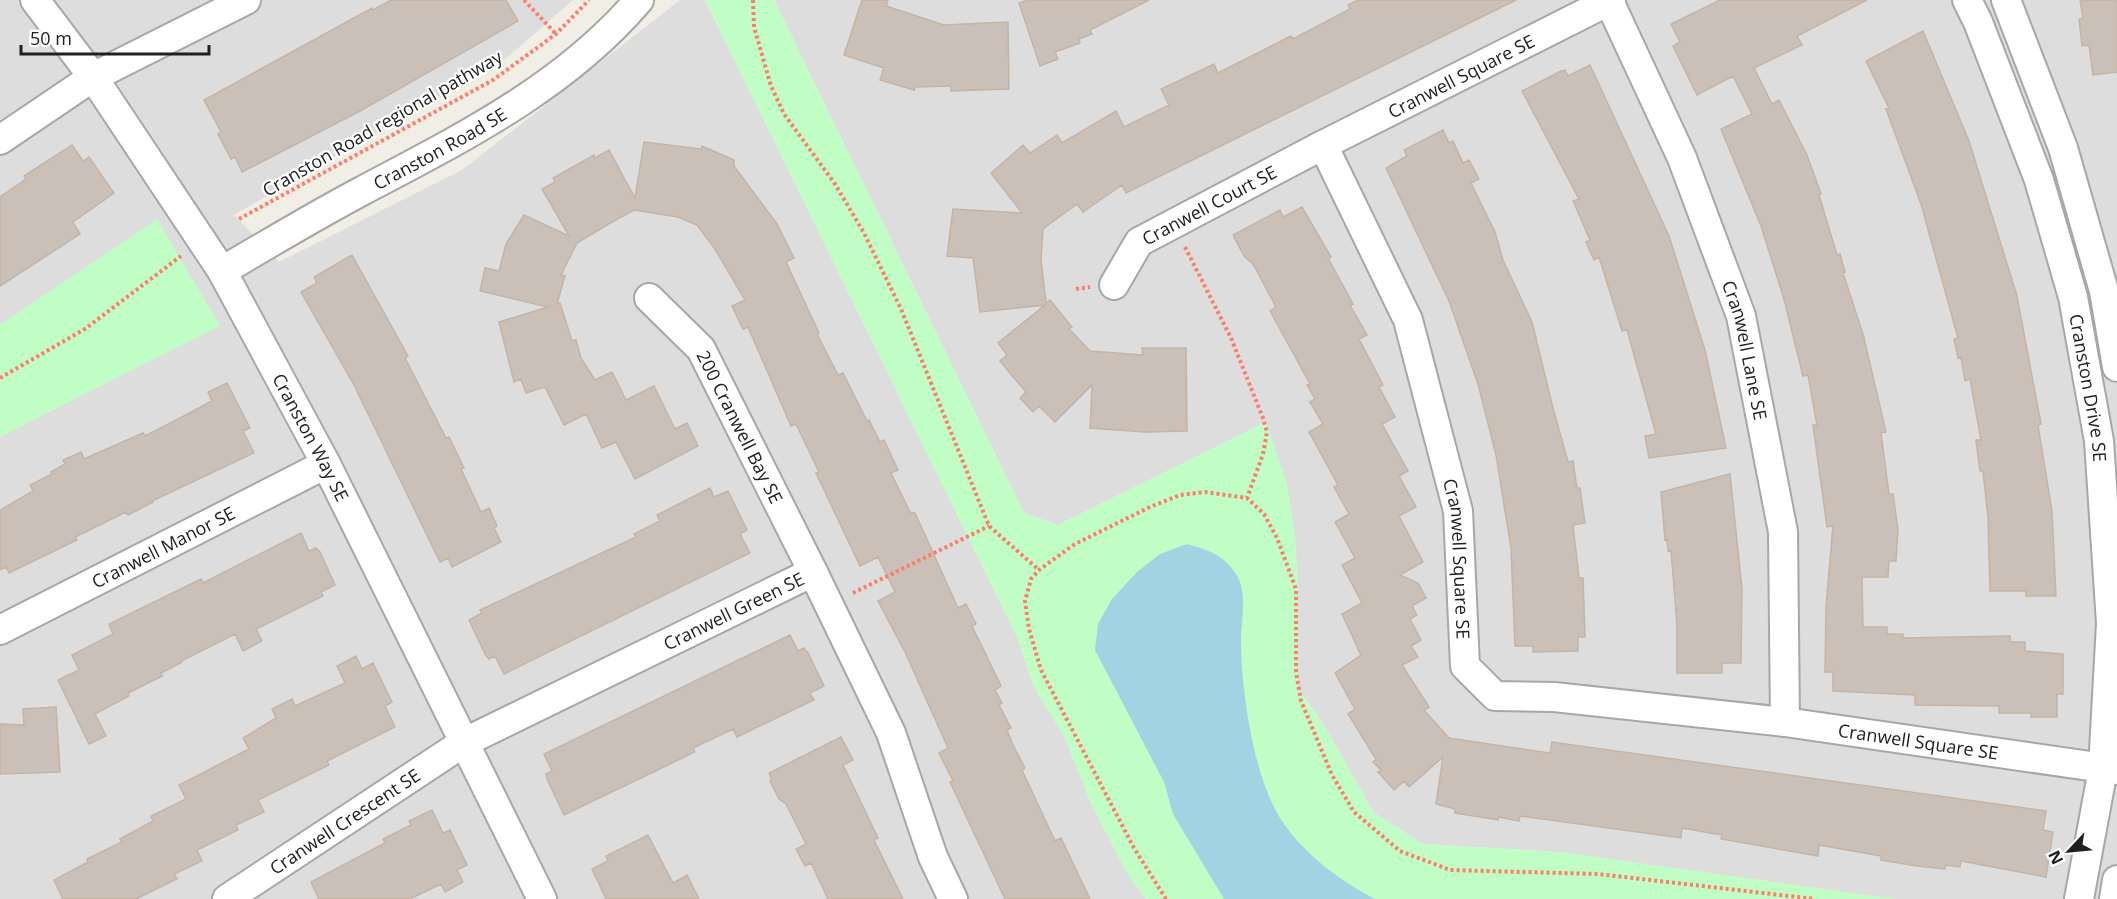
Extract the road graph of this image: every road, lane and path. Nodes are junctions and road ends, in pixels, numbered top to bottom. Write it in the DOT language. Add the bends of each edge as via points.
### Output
graph roads {
  1 [pos="35,0"];
  2 [pos="246,0"];
  3 [pos="524,0"];
  4 [pos="589,0"];
  5 [pos="639,0"];
  6 [pos="753,0"];
  7 [pos="1967,0"];
  8 [pos="2006,0"];
  9 [pos="1610,1"];
  10 [pos="212,8"];
  11 [pos="556,34"];
  12 [pos="93,77"];
  13 [pos="0,140"];
  14 [pos="1323,145"];
  15 [pos="239,219"];
  16 [pos="1170,225"];
  17 [pos="184,254"];
  18 [pos="222,271"];
  19 [pos="1113,285"];
  20 [pos="649,298"];
  21 [pos="2117,367"];
  22 [pos="0,378"];
  23 [pos="2108,440"];
  24 [pos="326,464"];
  25 [pos="1247,498"];
  26 [pos="989,525"];
  27 [pos="1039,570"];
  28 [pos="813,572"];
  29 [pos="847,596"];
  30 [pos="0,630"];
  31 [pos="1785,722"];
  32 [pos="463,742"];
  33 [pos="2110,770"];
  34 [pos="2117,880"];
  35 [pos="227,899"];
  36 [pos="542,899"];
  37 [pos="953,899"];
  38 [pos="1166,899"];
  39 [pos="1815,899"];
  40 [pos="2079,899"];
  41 [pos="2114,899"];
  1 -- 12 [label="street, Cranston Way SE"];
  2 -- 10 [label="street"];
  3 -- 11 [label="path"];
  4 -- 11 [label="path, Cranston Road regional pathway"];
  5 -- 18 [label="street, Cranston Road SE" via="575,63 493,121"];
  6 -- 26 [label="path" via="754,27 771,86 784,114 835,184 901,309"];
  7 -- 23 [label="street, Cranston Drive SE" via="2039,180"];
  8 -- 21 [label="street, Cranston Drive SE" via="2063,148 2104,291"];
  9 -- 14 [label="street, Cranwell Square SE"];
  9 -- 31 [label="street, Cranwell Lane SE" via="1682,158 1741,316 1783,532"];
  10 -- 12 [label="street"];
  11 -- 15 [label="path, Cranston Road regional pathway" via="493,80"];
  12 -- 13 [label="street"];
  12 -- 18 [label="street, Cranston Way SE"];
  14 -- 16 [label="street, Cranwell Court SE"];
  14 -- 31 [label="street, Cranwell Square SE" via="1408,320 1458,511 1465,666 1495,696 1554,697"];
  16 -- 19 [label="street, Cranwell Court SE" via="1139,242"];
  16 -- 25 [label="path" via="1186,247 1231,338 1267,432"];
  17 -- 22 [label="path" via="86,329"];
  18 -- 24 [label="street, Cranston Way SE"];
  20 -- 28 [label="street, 200 Cranwell Bay SE" via="700,349"];
  23 -- 33 [label="street, Cranston Drive SE"];
  24 -- 30 [label="street, Cranwell Manor SE"];
  24 -- 32 [label="street, Cranston Way SE"];
  25 -- 27 [label="path" via="1205,492 1180,495 1107,526"];
  25 -- 39 [label="path" via="1264,514 1277,538 1296,589 1296,672 1301,701 1332,775 1354,812 1400,851 1450,870 1598,874"];
  26 -- 27 [label="path"];
  26 -- 29 [label="path"];
  27 -- 38 [label="path" via="1031,579 1025,601 1041,670 1134,848"];
  28 -- 32 [label="street, Cranwell Green SE"];
  28 -- 37 [label="street, Cranwell Green SE" via="891,733 933,857"];
  31 -- 33 [label="street, Cranwell Square SE"];
  32 -- 35 [label="street, Cranwell Crescent SE"];
  32 -- 36 [label="street, Cranston Way SE"];
  33 -- 40 [label="street, Cranston Drive SE"];
  34 -- 41 [label="street"];
}
